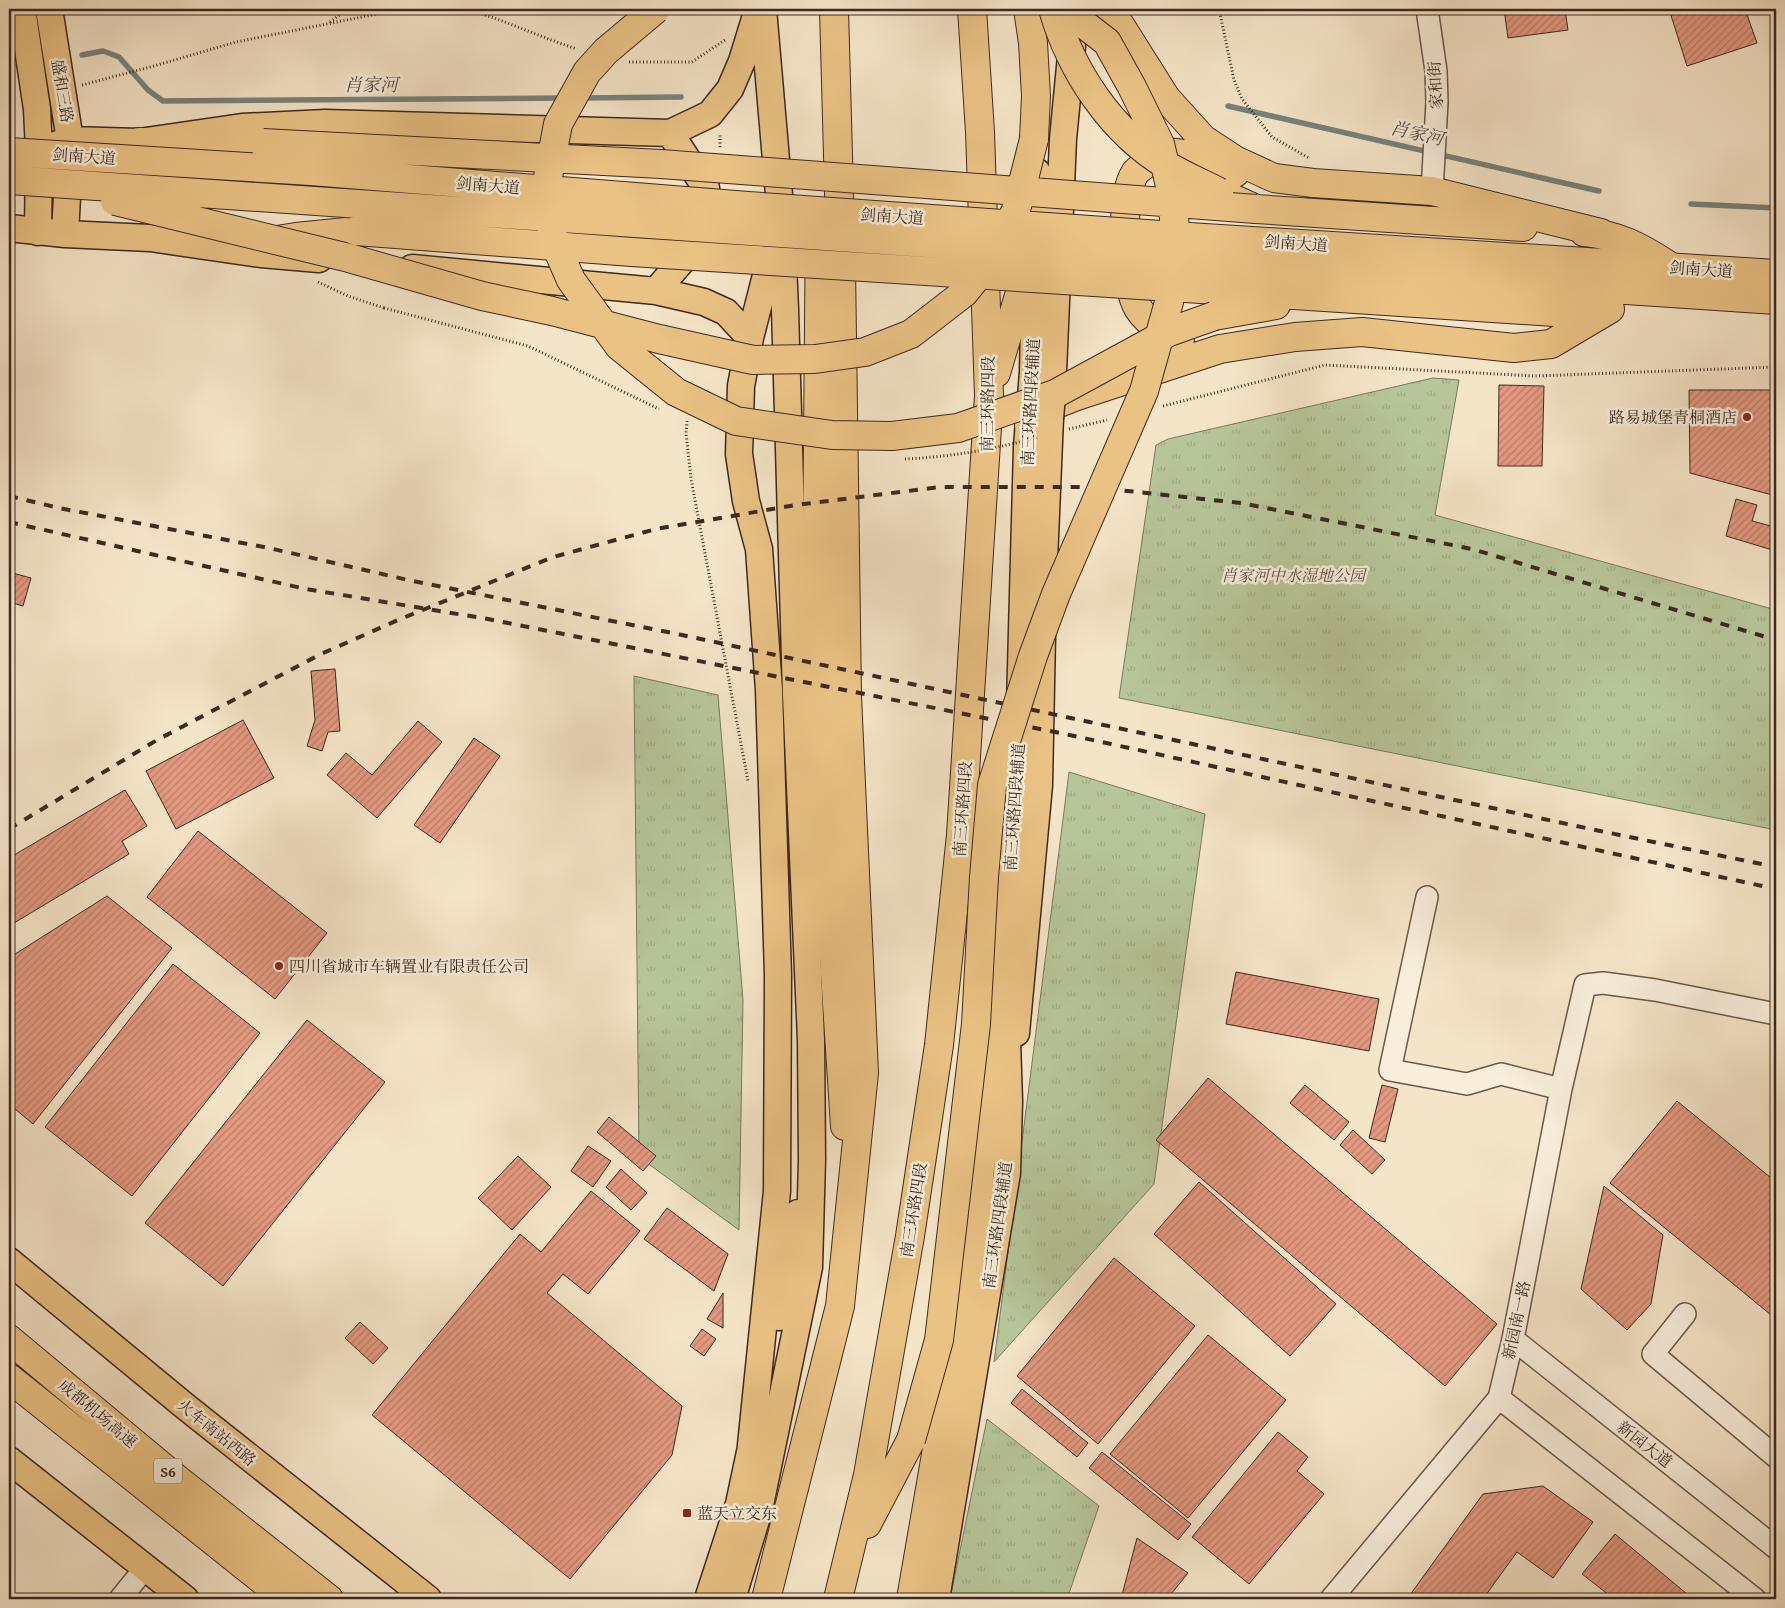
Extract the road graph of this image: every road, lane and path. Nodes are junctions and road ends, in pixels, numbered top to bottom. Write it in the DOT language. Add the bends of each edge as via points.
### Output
graph roads {
  1 [pos="22,9"];
  2 [pos="49,9"];
  3 [pos="348,9"];
  4 [pos="402,9"];
  5 [pos="634,9"];
  6 [pos="656,9"];
  7 [pos="758,9"];
  8 [pos="763,9"];
  9 [pos="834,9"];
  10 [pos="972,9"];
  11 [pos="1028,9"];
  12 [pos="1043,9"];
  13 [pos="1053,9"];
  14 [pos="1059,9"];
  15 [pos="1076,9"];
  16 [pos="1110,9"];
  17 [pos="1219,9"];
  18 [pos="1427,9"];
  19 [pos="330,23"];
  20 [pos="587,72"];
  21 [pos="62,90"];
  22 [pos="670,133"];
  23 [pos="70,140"];
  24 [pos="139,142"];
  25 [pos="39,150"];
  26 [pos="9,152"];
  27 [pos="9,160"];
  28 [pos="1312,160"];
  29 [pos="1274,178"];
  30 [pos="1433,178"];
  31 [pos="9,180"];
  32 [pos="44,183"];
  33 [pos="1256,209"];
  34 [pos="781,218"];
  35 [pos="9,228"];
  36 [pos="38,232"];
  37 [pos="65,234"];
  38 [pos="1601,234"];
  39 [pos="1036,237"];
  40 [pos="227,248"];
  41 [pos="1189,249"];
  42 [pos="1670,266"];
  43 [pos="1771,273"];
  44 [pos="656,292"];
  45 [pos="1650,293"];
  46 [pos="1340,299"];
  47 [pos="1768,302"];
  48 [pos="1610,309"];
  49 [pos="750,338"];
  50 [pos="1249,344"];
  51 [pos="1776,366"];
  52 [pos="989,396"];
  53 [pos="1155,408"];
  54 [pos="1044,413"];
  55 [pos="1427,897"];
  56 [pos="1004,948"];
  57 [pos="1776,1014"];
  58 [pos="811,1040"];
  59 [pos="1561,1089"];
  60 [pos="1009,1101"];
  61 [pos="9,1260"];
  62 [pos="1685,1314"];
  63 [pos="9,1339"];
  64 [pos="1513,1339"];
  65 [pos="9,1378"];
  66 [pos="1499,1398"];
  67 [pos="750,1455"];
  68 [pos="1776,1457"];
  69 [pos="12,1468"];
  70 [pos="876,1483"];
  71 [pos="1776,1548"];
  72 [pos="145,1568"];
  73 [pos="120,1599"];
  74 [pos="185,1599"];
  75 [pos="286,1599"];
  76 [pos="329,1599"];
  77 [pos="428,1599"];
  78 [pos="708,1599"];
  79 [pos="732,1599"];
  80 [pos="766,1599"];
  81 [pos="838,1599"];
  82 [pos="911,1599"];
  83 [pos="936,1599"];
  84 [pos="1332,1599"];
  85 [pos="1755,1599"];
  1 -- 25 [label="main road" via="37,109"];
  2 -- 21 [label="main road, 盛和三路"];
  3 -- 19 [label="path"];
  4 -- 19 [label="path"];
  5 -- 20 [label="highway, bridge" via="618,26"];
  6 -- 20 [label="highway, bridge" via="606,51"];
  7 -- 22 [label="main road" via="730,89 710,114"];
  8 -- 34 [label="main road"];
  9 -- 80 [label="highway" via="842,266 847,696 864,1073 840,1306"];
  10 -- 52 [label="highway, 南三环路四段" via="980,132"];
  11 -- 32 [label="highway, bridge" via="1036,96 1034,139 1016,210 994,256 964,294 911,334 866,352 815,359 753,360 482,296 349,258"];
  12 -- 39 [label="main road, 南三环路四段辅道"];
  13 -- 33 [label="highway, bridge" via="1085,82 1119,126 1168,166"];
  14 -- 70 [label="highway, bridge" via="1072,15 1106,42 1132,87 1160,144 1171,190 1177,247 1169,302 1144,391 1033,656 992,786 976,1024 939,1340 911,1440"];
  15 -- 54 [label="main road" via="1063,139"];
  16 -- 29 [label="highway" via="1166,98 1203,138 1235,160"];
  17 -- 28 [label="path" via="1234,80 1242,99 1272,137"];
  18 -- 30 [label="street, 家和街" via="1436,71"];
  19 -- 21 [label="path" via="236,42"];
  20 -- 46 [label="highway, bridge" via="558,124 548,177 553,239 571,280 619,346 676,392 736,421 832,436 892,436 958,428 1055,394 1169,332 1214,316 1271,305"];
  21 -- 23 [label="main road, 盛和三路"];
  22 -- 24 [label="main road" via="325,123 242,127"];
  22 -- 44 [label="main road" via="706,188 708,209 698,242"];
  23 -- 24 [label="main road"];
  23 -- 25 [label="main road"];
  23 -- 37 [label="main road, 盛和三路"];
  24 -- 33 [label="highway, bridge" via="263,143 661,164"];
  25 -- 27 [label="main road"];
  25 -- 36 [label="main road"];
  26 -- 41 [label="highway, 剑南大道, bridge" via="311,171 748,206"];
  29 -- 30 [label="highway" via="1313,183"];
  29 -- 50 [label="highway" via="1236,174 1212,163 1174,153 1160,153 1136,173 1127,193 1127,270 1136,305 1150,322 1173,338 1207,344"];
  30 -- 38 [label="highway"];
  31 -- 32 [label="highway, 剑南大道, bridge"];
  32 -- 41 [label="highway, 剑南大道, bridge"];
  33 -- 38 [label="highway"];
  34 -- 49 [label="main road"];
  34 -- 58 [label="main road"];
  35 -- 36 [label="main road"];
  36 -- 37 [label="main road"];
  37 -- 40 [label="main road" via="150,238"];
  38 -- 42 [label="highway" via="1639,246"];
  39 -- 52 [label="highway"];
  39 -- 54 [label="main road, 南三环路四段辅道" via="1033,372"];
  40 -- 44 [label="main road"];
  40 -- 46 [label="highway, bridge" via="296,236 356,231"];
  41 -- 42 [label="highway, 剑南大道"];
  41 -- 45 [label="highway, 剑南大道"];
  42 -- 43 [label="highway, 剑南大道"];
  44 -- 49 [label="main road" via="704,302 726,312"];
  45 -- 47 [label="highway, 剑南大道"];
  45 -- 48 [label="highway"];
  46 -- 48 [label="highway" via="1554,312"];
  48 -- 50 [label="highway" via="1551,344 1514,348 1362,332 1295,336"];
  49 -- 67 [label="main road" via="740,386 739,454 746,500 759,549 769,690 778,975 777,1191"];
  50 -- 54 [label="highway" via="1220,349 1077,396 1041,410"];
  51 -- 53 [label="path" via="1535,376 1326,365"];
  52 -- 70 [label="highway, 南三环路四段" via="961,836 939,1045"];
  54 -- 56 [label="main road, 南三环路四段辅道"];
  54 -- 60 [label="main road" via="1038,785"];
  55 -- 59 [label="street" via="1390,1070 1467,1084 1501,1074"];
  56 -- 60 [label="main road, 南三环路四段辅道"];
  56 -- 82 [label="highway" via="970,1252"];
  57 -- 59 [label="street, 新园南一路" via="1655,990 1603,983 1585,985"];
  58 -- 67 [label="main road" via="799,1206"];
  58 -- 79 [label="main road" via="809,1267 759,1510"];
  59 -- 64 [label="street, 新园南一路"];
  60 -- 83 [label="main road, 南三环路四段辅道" via="1007,1173"];
  61 -- 77 [label="main road, 火车南站西路" via="186,1407"];
  62 -- 68 [label="street" via="1653,1354"];
  63 -- 76 [label="highway, 成都机场高速 / S6" via="177,1479"];
  64 -- 66 [label="street, 新园南一路"];
  64 -- 71 [label="street, 新园大道"];
  65 -- 75 [label="highway, 成都机场高速 / S6"];
  66 -- 84 [label="street, 新园南一路"];
  66 -- 85 [label="street"];
  67 -- 78 [label="main road" via="739,1504"];
  69 -- 72 [label="main road"];
  70 -- 81 [label="highway, 南三环路四段"];
  72 -- 73 [label="street"];
  72 -- 74 [label="main road"];
}
